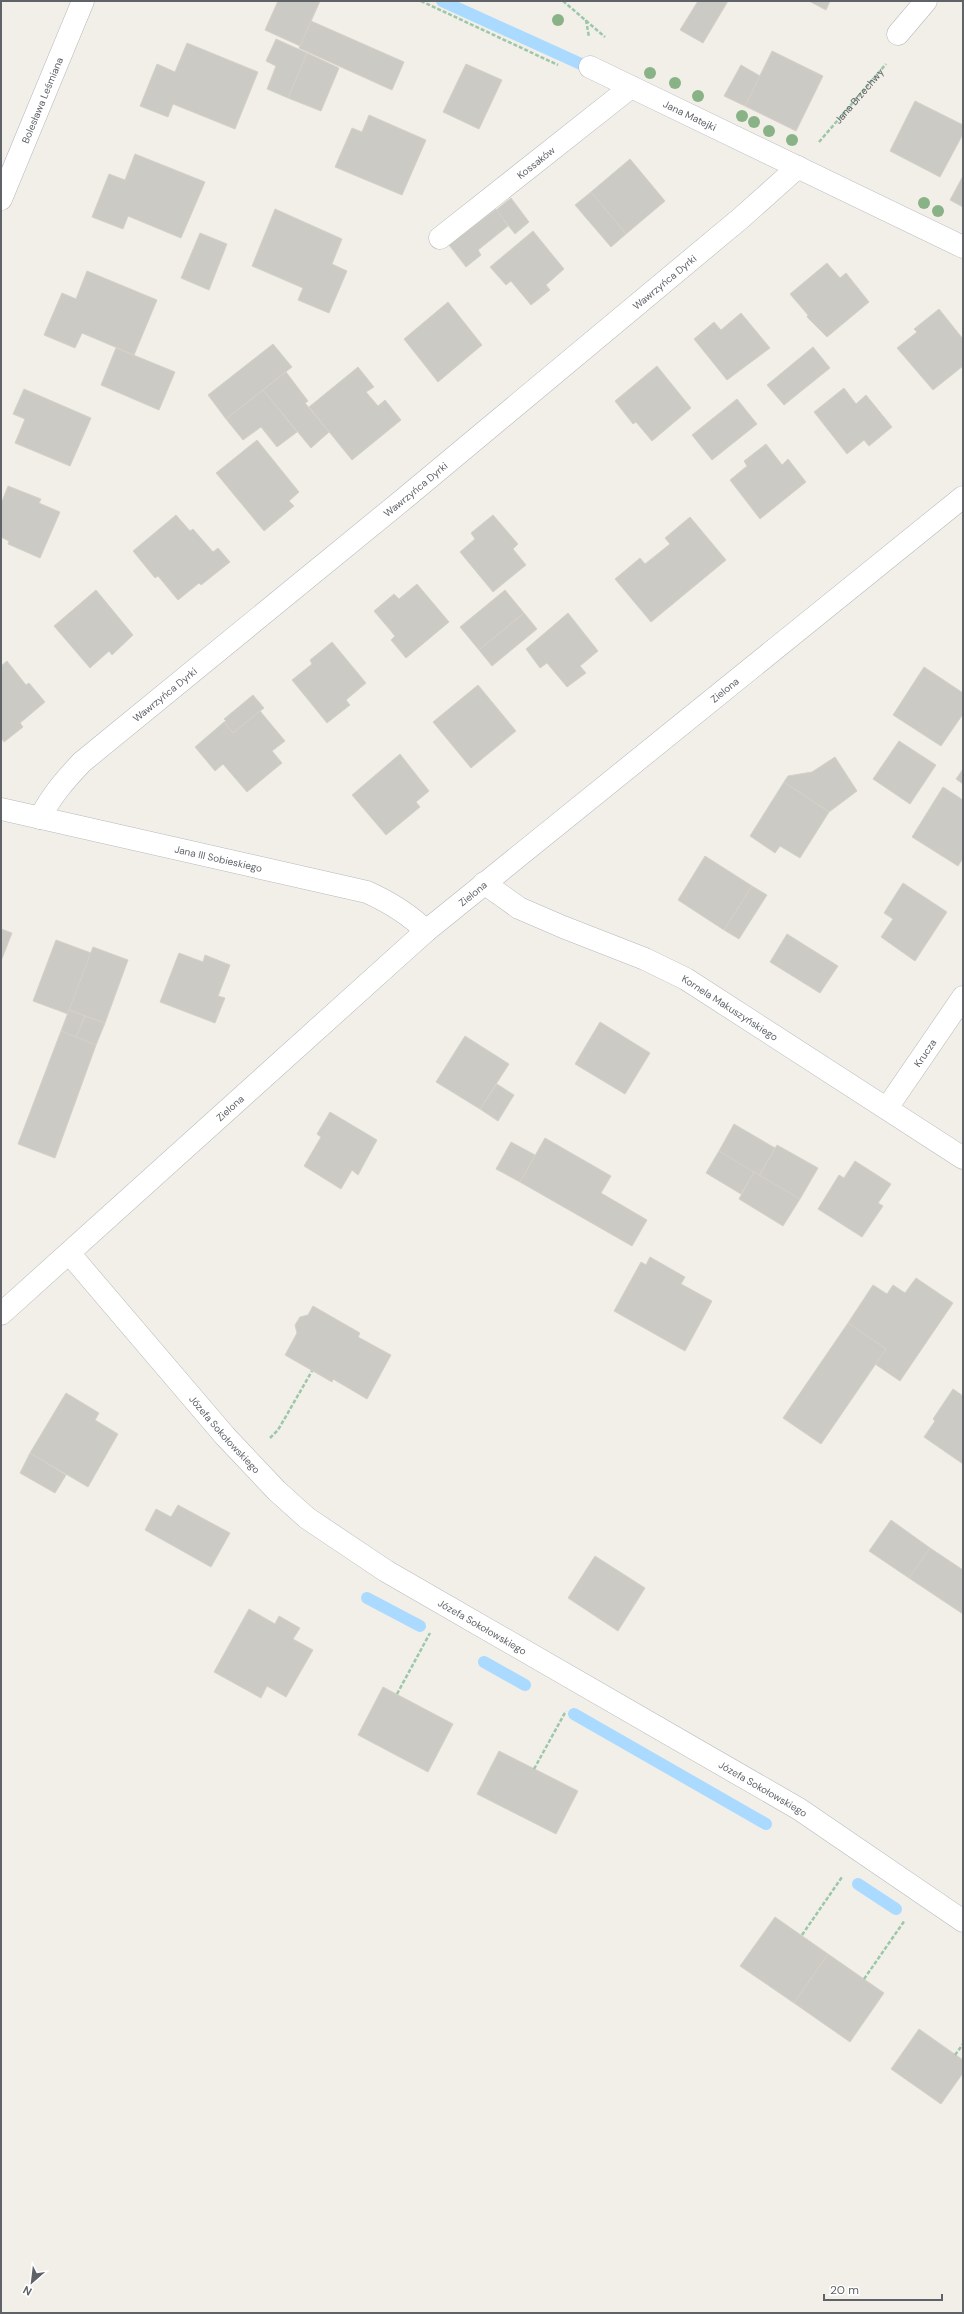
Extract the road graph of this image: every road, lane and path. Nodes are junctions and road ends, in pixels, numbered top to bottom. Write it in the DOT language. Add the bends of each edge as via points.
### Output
graph roads {
  1 [pos="83,1"];
  2 [pos="421,1"];
  3 [pos="926,1"];
  4 [pos="898,34"];
  5 [pos="590,67"];
  6 [pos="631,87"];
  7 [pos="798,167"];
  8 [pos="1,199"];
  9 [pos="440,238"];
  10 [pos="963,247"];
  11 [pos="963,497"];
  12 [pos="1,809"];
  13 [pos="40,818"];
  14 [pos="484,883"];
  15 [pos="426,931"];
  16 [pos="963,997"];
  17 [pos="887,1108"];
  18 [pos="963,1158"];
  19 [pos="69,1253"];
  20 [pos="1,1314"];
  21 [pos="312,1371"];
  22 [pos="266,1442"];
  23 [pos="446,1605"];
  24 [pos="581,1684"];
  25 [pos="397,1694"];
  26 [pos="534,1769"];
  27 [pos="861,1849"];
  28 [pos="924,1893"];
  29 [pos="963,1921"];
  30 [pos="802,1935"];
  31 [pos="864,1979"];
  32 [pos="963,2044"];
  33 [pos="955,2055"];
  1 -- 8 [label="street, Bolesława Leśmiana"];
  2 -- 5 [label="path" via="584,77"];
  3 -- 4 [label="street"];
  4 -- 7 [label="path, Jana Brzechwy" via="884,68"];
  5 -- 6 [label="street, Jana Matejki"];
  6 -- 7 [label="street, Jana Matejki"];
  6 -- 9 [label="street, Kossaków"];
  7 -- 10 [label="street, Jana Matejki"];
  7 -- 13 [label="street, Wawrzyńca Dyrki" via="741,218 405,498 82,762 62,784"];
  11 -- 14 [label="street, Zielona"];
  12 -- 13 [label="street, Jana III Sobieskiego"];
  13 -- 15 [label="street, Jana III Sobieskiego" via="367,892 394,905 412,917"];
  14 -- 15 [label="street, Zielona"];
  14 -- 17 [label="street, Kornela Makuszyńskiego" via="519,908 645,959 686,979"];
  15 -- 19 [label="street, Zielona"];
  16 -- 17 [label="street, Krucza"];
  17 -- 18 [label="street, Kornela Makuszyńskiego"];
  19 -- 20 [label="street, Zielona"];
  19 -- 23 [label="street, Józefa Sokołowskiego" via="225,1436 277,1491 332,1536"];
  21 -- 22 [label="path" via="278,1430"];
  23 -- 24 [label="street, Józefa Sokołowskiego"];
  23 -- 25 [label="path"];
  24 -- 26 [label="path"];
  24 -- 27 [label="street, Józefa Sokołowskiego" via="799,1809"];
  27 -- 28 [label="street, Józefa Sokołowskiego"];
  27 -- 30 [label="path"];
  28 -- 29 [label="street, Józefa Sokołowskiego"];
  28 -- 31 [label="path"];
  32 -- 33 [label="path"];
}
